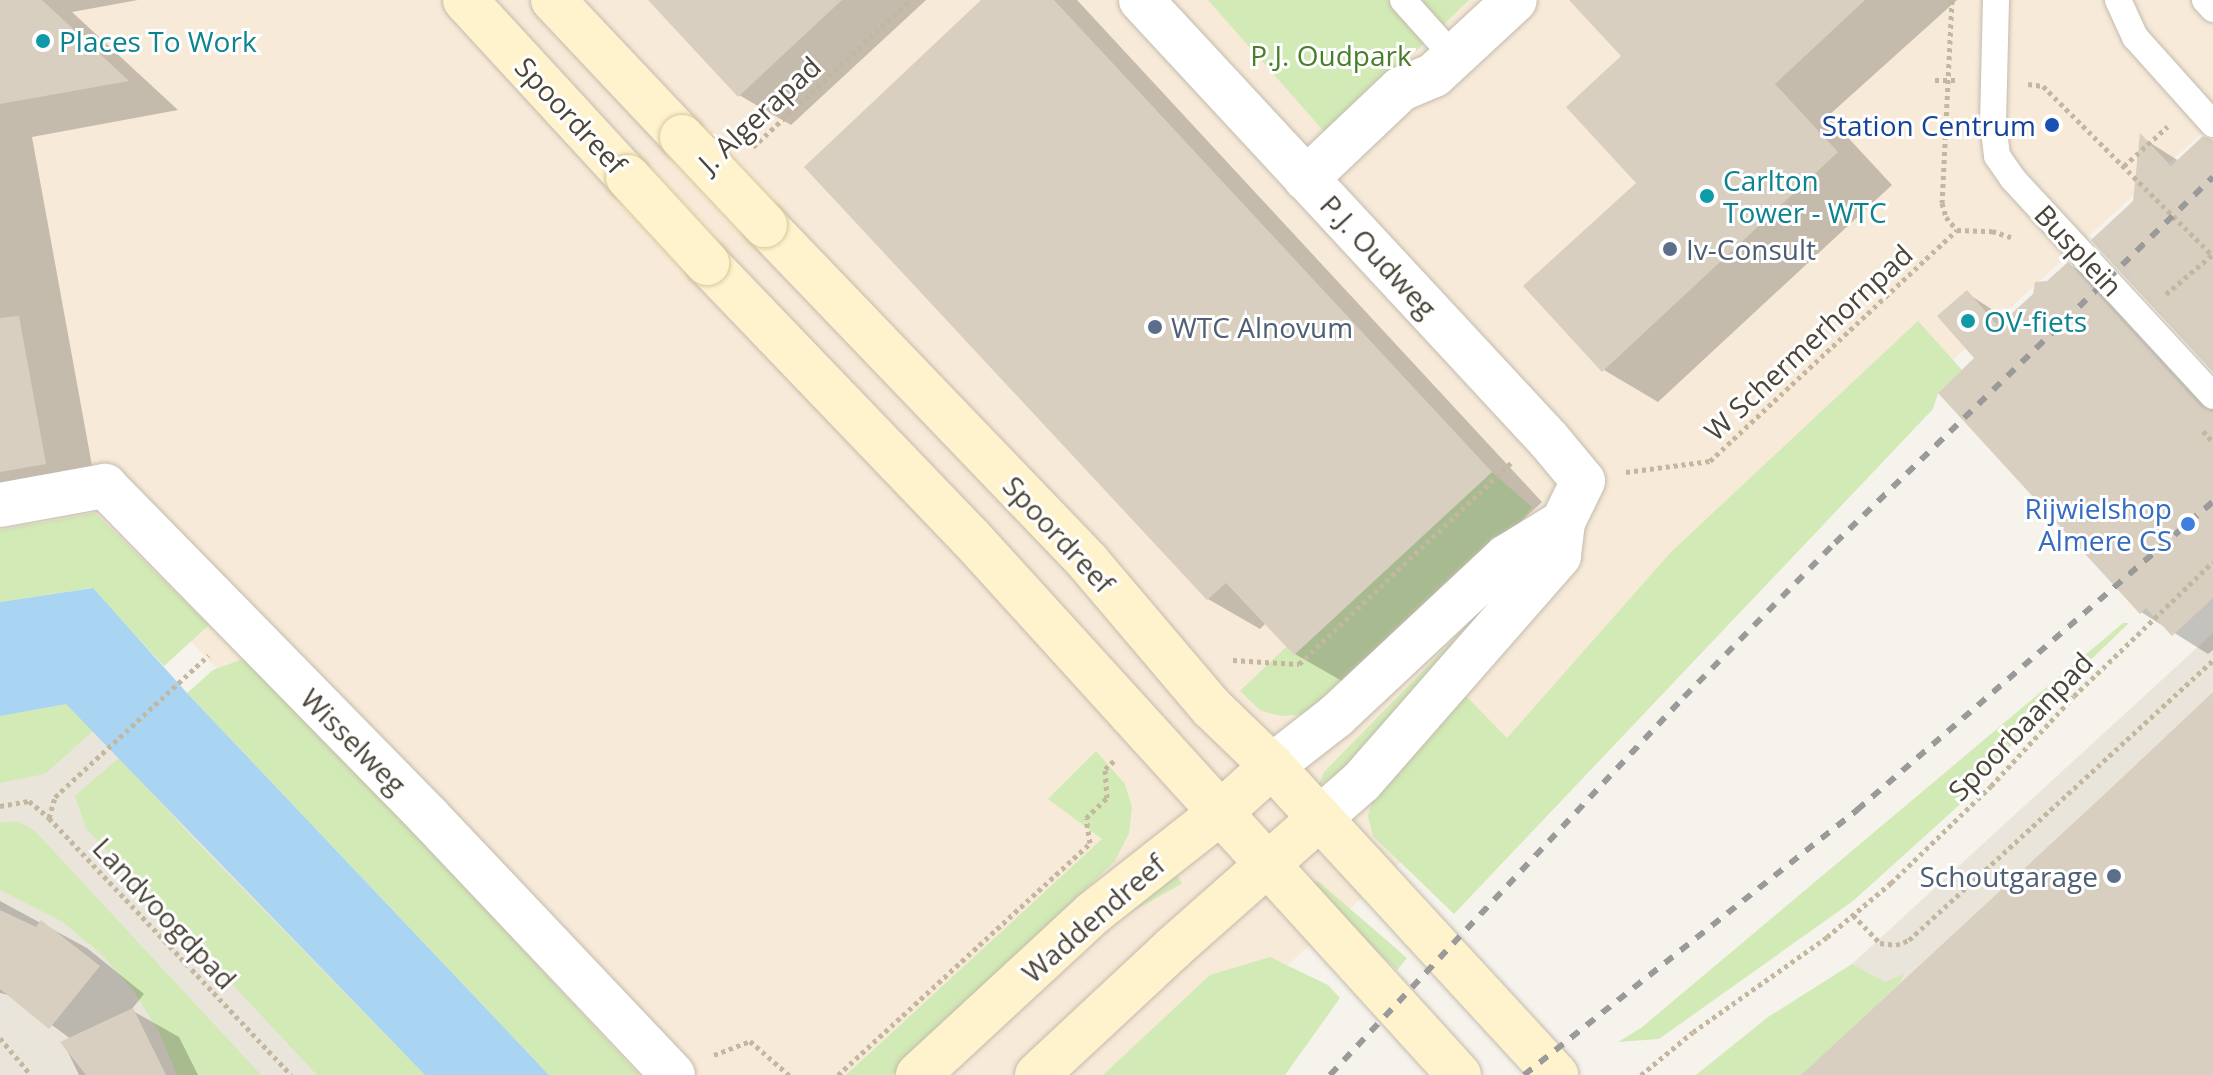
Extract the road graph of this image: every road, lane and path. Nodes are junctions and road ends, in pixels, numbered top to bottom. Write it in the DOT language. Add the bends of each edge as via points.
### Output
graph roads {
  1 [pos="465,0"];
  2 [pos="553,0"];
  3 [pos="910,0"];
  4 [pos="1141,0"];
  5 [pos="1403,0"];
  6 [pos="1515,0"];
  7 [pos="1952,0"];
  8 [pos="1996,0"];
  9 [pos="2118,0"];
  10 [pos="2205,0"];
  11 [pos="2213,9"];
  12 [pos="1444,66"];
  13 [pos="1950,79"];
  14 [pos="1935,80"];
  15 [pos="1993,83"];
  16 [pos="2213,124"];
  17 [pos="750,150"];
  18 [pos="1316,189"];
  19 [pos="1957,230"];
  20 [pos="2020,242"];
  21 [pos="2213,256"];
  22 [pos="2213,396"];
  23 [pos="1583,481"];
  24 [pos="0,505"];
  25 [pos="1563,522"];
  26 [pos="2213,562"];
  27 [pos="2213,660"];
  28 [pos="200,663"];
  29 [pos="1272,766"];
  30 [pos="0,806"];
  31 [pos="1219,814"];
  32 [pos="49,818"];
  33 [pos="1320,818"];
  34 [pos="1265,865"];
  35 [pos="1853,915"];
  36 [pos="0,1038"];
  37 [pos="688,1068"];
  38 [pos="31,1075"];
  39 [pos="291,1075"];
  40 [pos="789,1075"];
  41 [pos="918,1075"];
  42 [pos="1037,1075"];
  43 [pos="1459,1075"];
  44 [pos="1556,1075"];
  45 [pos="1641,1075"];
  1 -- 31 [label="main road, Spoordreef, bridge" via="707,263 981,548"];
  2 -- 29 [label="main road, Spoordreef, bridge" via="1088,562 1212,708"];
  3 -- 17 [label="path, J. Algerapad"];
  4 -- 18 [label="street, P.J. Oudweg"];
  5 -- 12 [label="lane"];
  6 -- 12 [label="street"];
  7 -- 13 [label="path"];
  8 -- 15 [label="lane, Busplein"];
  9 -- 16 [label="lane" via="2135,37"];
  10 -- 11 [label="lane"];
  12 -- 18 [label="street" via="1423,104"];
  13 -- 14 [label="path"];
  13 -- 15 [label="path"];
  13 -- 19 [label="path" via="1942,203"];
  15 -- 21 [label="path" via="2043,86"];
  15 -- 22 [label="lane, Busplein" via="1997,156 2013,179"];
  18 -- 23 [label="street, P.J. Oudweg"];
  19 -- 20 [label="path" via="1992,231"];
  19 -- 23 [label="path, W Schermerhornpad" via="1710,461"];
  23 -- 25 [label="street"];
  24 -- 37 [label="street, Wisselweg" via="105,486 429,817"];
  25 -- 29 [label="street" via="1506,557 1336,716"];
  25 -- 33 [label="street" via="1559,556 1361,782"];
  26 -- 35 [label="path, Spoorbaanpad" via="2074,696 1950,828"];
  27 -- 35 [label="path" via="1909,940 1880,943"];
  28 -- 32 [label="path" via="55,797"];
  29 -- 31 [label="main road, Waddendreef"];
  29 -- 33 [label="main road, Spoordreef"];
  30 -- 32 [label="path, Landvoogdpad" via="29,801"];
  31 -- 34 [label="main road, Spoordreef"];
  31 -- 41 [label="main road, Waddendreef" via="1093,913"];
  32 -- 39 [label="path, Landvoogdpad"];
  33 -- 34 [label="main road"];
  33 -- 44 [label="main road, Spoordreef"];
  34 -- 42 [label="main road"];
  34 -- 43 [label="main road, Spoordreef"];
  35 -- 45 [label="path, Spoorbaanpad"];
  36 -- 38 [label="path"];
  37 -- 40 [label="path" via="750,1041"];
}
